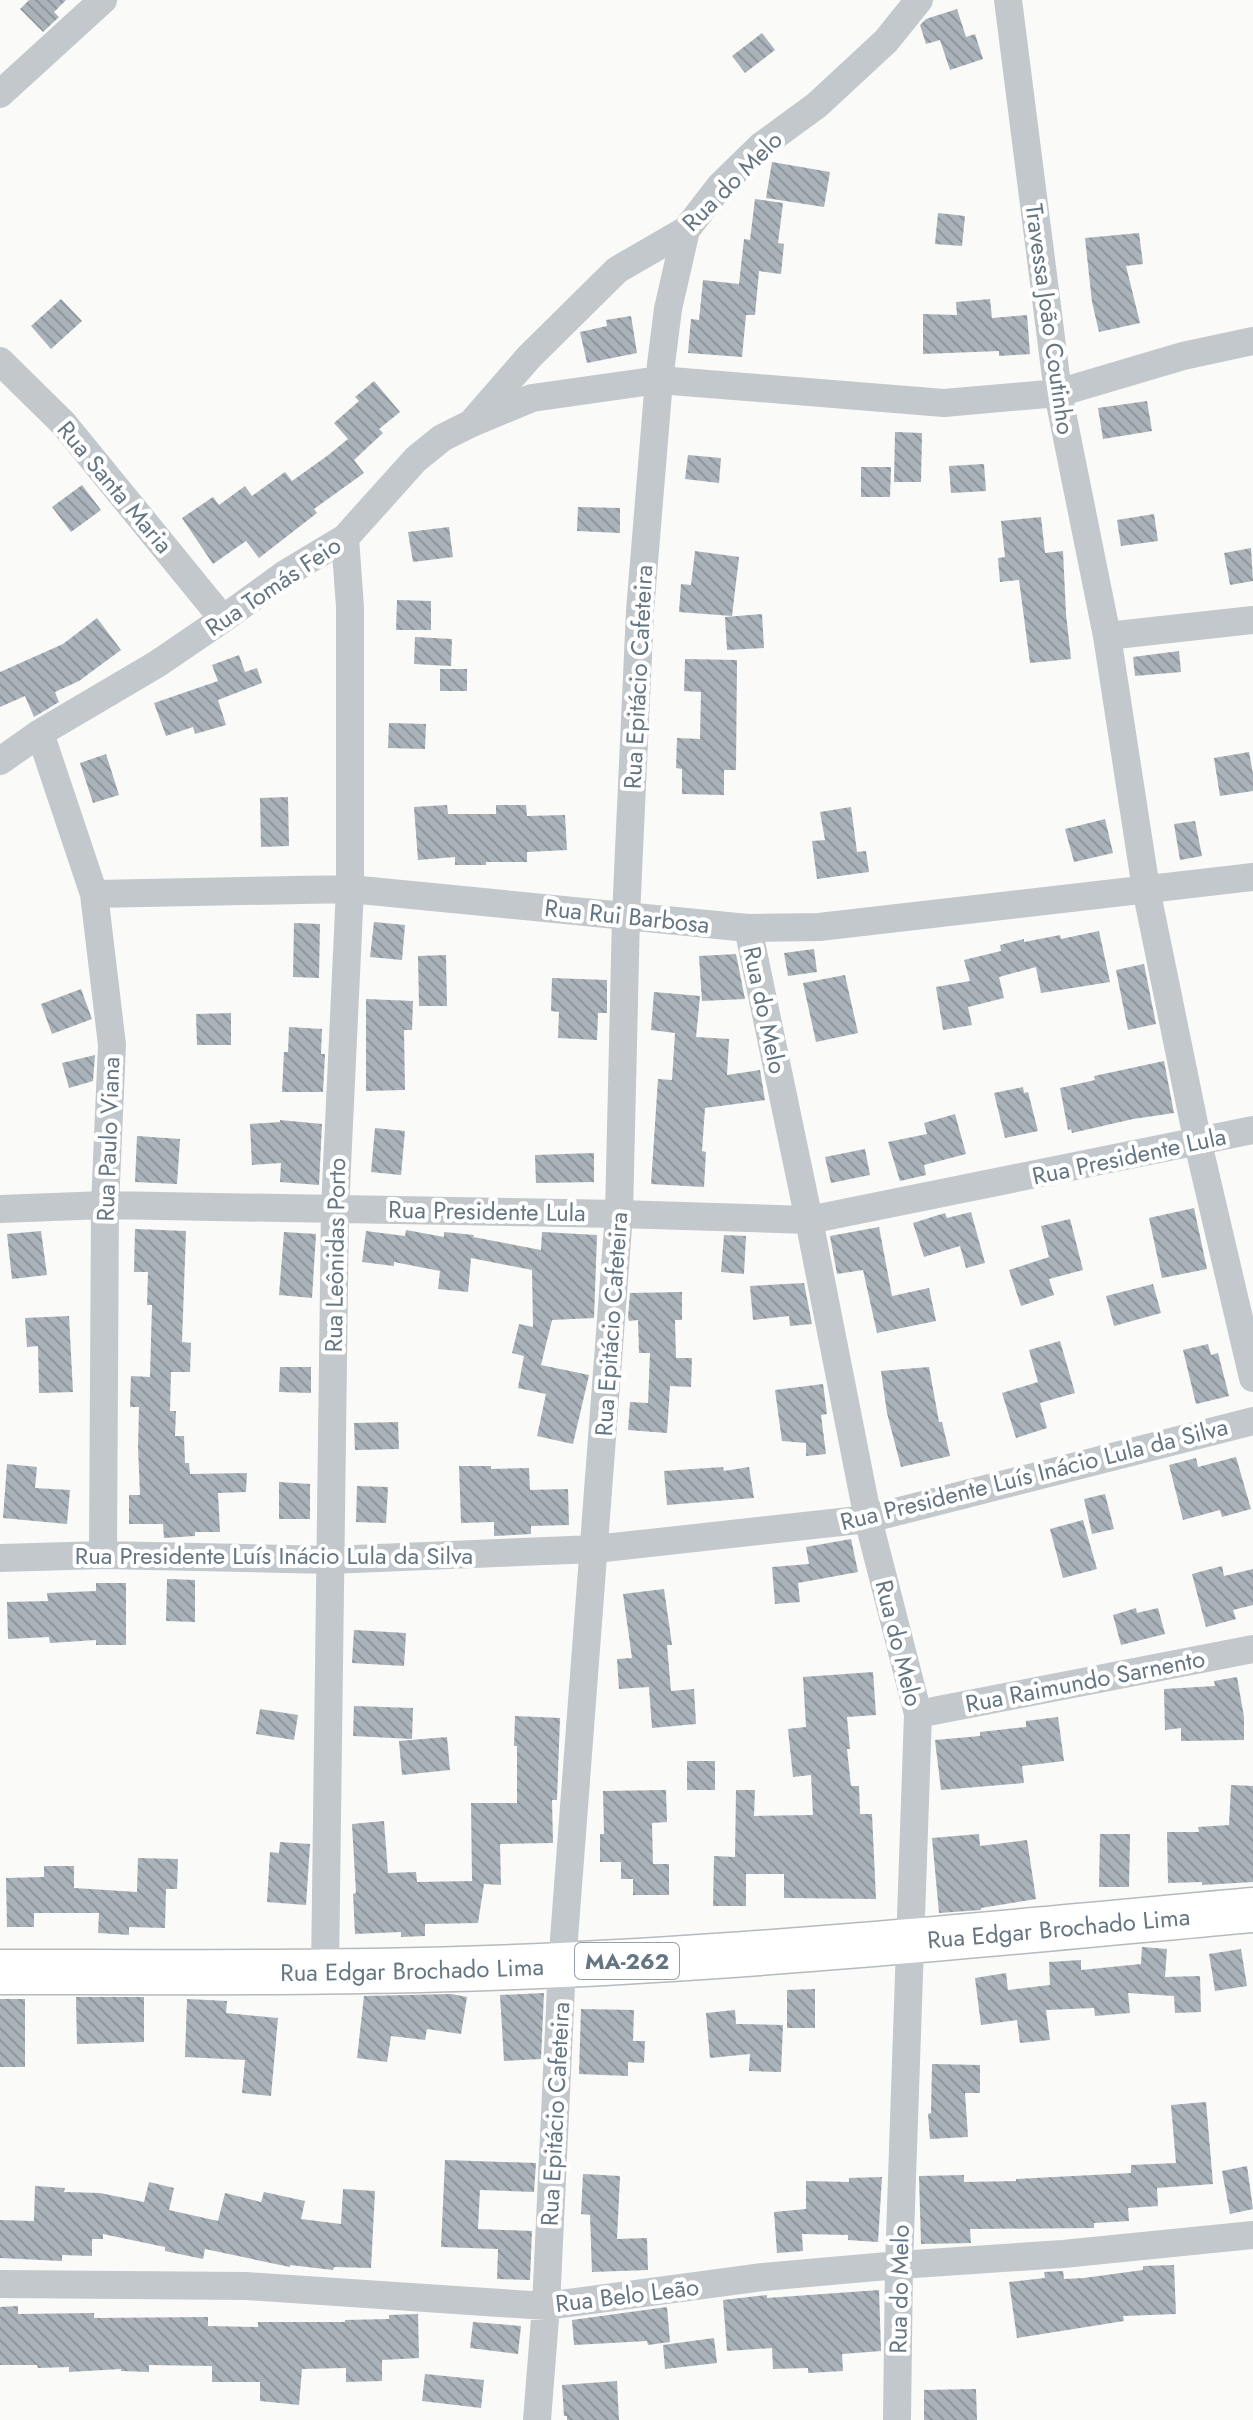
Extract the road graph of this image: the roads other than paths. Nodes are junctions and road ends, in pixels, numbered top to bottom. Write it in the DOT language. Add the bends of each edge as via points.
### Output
graph roads {
  1 [pos="103,0"];
  2 [pos="919,0"];
  3 [pos="1008,0"];
  4 [pos="0,94"];
  5 [pos="686,230"];
  6 [pos="1253,341"];
  7 [pos="0,361"];
  8 [pos="659,380"];
  9 [pos="1058,393"];
  10 [pos="472,423"];
  11 [pos="345,538"];
  12 [pos="223,619"];
  13 [pos="1253,620"];
  14 [pos="1107,636"];
  15 [pos="40,733"];
  16 [pos="0,761"];
  17 [pos="1253,877"];
  18 [pos="350,889"];
  19 [pos="1146,889"];
  20 [pos="94,894"];
  21 [pos="626,916"];
  22 [pos="748,928"];
  23 [pos="1253,1130"];
  24 [pos="1198,1143"];
  25 [pos="105,1205"];
  26 [pos="0,1209"];
  27 [pos="335,1209"];
  28 [pos="619,1214"];
  29 [pos="809,1220"];
  30 [pos="1253,1378"];
  31 [pos="1253,1421"];
  32 [pos="868,1519"];
  33 [pos="595,1549"];
  34 [pos="103,1555"];
  35 [pos="0,1558"];
  36 [pos="330,1560"];
  37 [pos="1253,1649"];
  38 [pos="918,1714"];
  39 [pos="1253,1910"];
  40 [pos="912,1941"];
  41 [pos="562,1965"];
  42 [pos="325,1971"];
  43 [pos="0,1972"];
  44 [pos="1253,2235"];
  45 [pos="899,2265"];
  46 [pos="0,2284"];
  47 [pos="546,2306"];
  48 [pos="537,2420"];
  49 [pos="897,2420"];
  1 -- 4 [label="street"];
  2 -- 5 [label="street, Rua do Melo" via="886,41 720,186"];
  3 -- 9 [label="street, Travessa João Coutinho"];
  5 -- 8 [label="street, Rua Epitácio Cafeteira"];
  5 -- 10 [label="street, Rua do Melo" via="617,270 529,357"];
  6 -- 9 [label="street, Rua Tomás Feio"];
  7 -- 12 [label="street, Rua Santa Maria" via="64,424"];
  8 -- 9 [label="street, Rua Tomás Feio" via="942,403"];
  8 -- 10 [label="street, Rua Tomás Feio" via="532,398"];
  8 -- 21 [label="street, Rua Epitácio Cafeteira" via="640,611"];
  9 -- 14 [label="street, Travessa João Coutinho"];
  10 -- 11 [label="street, Rua Tomás Feio" via="416,459"];
  11 -- 12 [label="street, Rua Tomás Feio"];
  11 -- 18 [label="street, Rua Leônidas Porto" via="350,607"];
  12 -- 15 [label="street, Rua Tomás Feio"];
  13 -- 14 [label="street"];
  14 -- 19 [label="street, Travessa João Coutinho"];
  15 -- 16 [label="street, Rua Tomás Feio"];
  15 -- 20 [label="street, Rua Paulo Viana"];
  17 -- 19 [label="street, Rua Rui Barbosa"];
  18 -- 20 [label="street, Rua Rui Barbosa"];
  18 -- 21 [label="street, Rua Rui Barbosa"];
  18 -- 27 [label="street, Rua Leônidas Porto"];
  19 -- 22 [label="street, Rua Rui Barbosa" via="819,927"];
  19 -- 24 [label="street, Travessa João Coutinho"];
  20 -- 25 [label="street, Rua Paulo Viana" via="112,1045"];
  21 -- 22 [label="street, Rua Rui Barbosa"];
  21 -- 28 [label="street, Rua Epitácio Cafeteira"];
  22 -- 29 [label="street, Rua do Melo"];
  23 -- 24 [label="street, Rua Presidente Lula"];
  24 -- 29 [label="street, Rua Presidente Lula"];
  24 -- 30 [label="street, Travessa João Coutinho"];
  25 -- 26 [label="street, Rua Presidente Lula"];
  25 -- 27 [label="street, Rua Presidente Lula"];
  25 -- 34 [label="street, Rua Paulo Viana"];
  27 -- 28 [label="street, Rua Presidente Lula"];
  27 -- 36 [label="street, Rua Leônidas Porto"];
  28 -- 29 [label="street, Rua Presidente Lula"];
  28 -- 33 [label="street, Rua Epitácio Cafeteira"];
  29 -- 32 [label="street, Rua do Melo"];
  31 -- 32 [label="street, Rua Presidente Luís Inácio Lula da Silva"];
  32 -- 33 [label="street, Rua Presidente Luís Inácio Lula da Silva"];
  32 -- 38 [label="street, Rua do Melo"];
  33 -- 36 [label="street, Rua Presidente Luís Inácio Lula da Silva"];
  33 -- 41 [label="street, Rua Epitácio Cafeteira"];
  34 -- 35 [label="street, Rua Presidente Luís Inácio Lula da Silva"];
  34 -- 36 [label="street, Rua Presidente Luís Inácio Lula da Silva"];
  36 -- 42 [label="street, Rua Leônidas Porto"];
  37 -- 38 [label="street, Rua Raimundo Sarnento"];
  38 -- 40 [label="street, Rua do Melo"];
  39 -- 40 [label="main road, Rua Edgar Brochado Lima / MA-262"];
  40 -- 41 [label="main road, Rua Edgar Brochado Lima / MA-262"];
  40 -- 45 [label="street, Rua do Melo"];
  41 -- 42 [label="main road, Rua Edgar Brochado Lima / MA-262"];
  41 -- 47 [label="street, Rua Epitácio Cafeteira"];
  42 -- 43 [label="main road, Rua Edgar Brochado Lima / MA-262"];
  44 -- 45 [label="street, Rua Belo Leão"];
  45 -- 47 [label="street, Rua Belo Leão"];
  45 -- 49 [label="street, Rua do Melo"];
  46 -- 47 [label="street, Rua Belo Leão" via="246,2286"];
  47 -- 48 [label="street, Rua Epitácio Cafeteira"];
}
